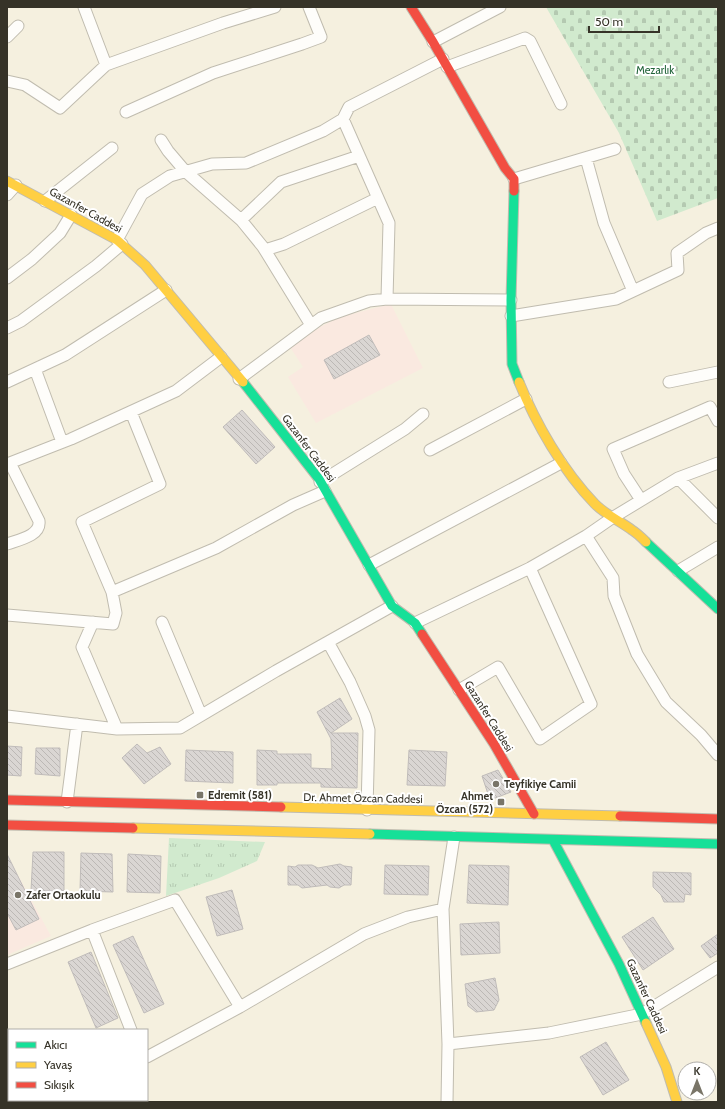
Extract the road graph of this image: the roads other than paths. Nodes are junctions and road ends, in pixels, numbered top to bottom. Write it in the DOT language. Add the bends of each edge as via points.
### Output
graph roads {
  1 [pos="84,7"];
  2 [pos="275,7"];
  3 [pos="309,7"];
  4 [pos="411,7"];
  5 [pos="500,7"];
  6 [pos="257,9"];
  7 [pos="18,26"];
  8 [pos="7,37"];
  9 [pos="433,42"];
  10 [pos="445,63"];
  11 [pos="106,65"];
  12 [pos="7,80"];
  13 [pos="561,104"];
  14 [pos="126,112"];
  15 [pos="343,119"];
  16 [pos="161,140"];
  17 [pos="112,148"];
  18 [pos="615,149"];
  19 [pos="359,156"];
  20 [pos="586,158"];
  21 [pos="184,171"];
  22 [pos="514,179"];
  23 [pos="11,183"];
  24 [pos="7,195"];
  25 [pos="378,198"];
  26 [pos="45,201"];
  27 [pos="71,215"];
  28 [pos="241,220"];
  29 [pos="718,228"];
  30 [pos="119,242"];
  31 [pos="265,250"];
  32 [pos="7,278"];
  33 [pos="166,290"];
  34 [pos="632,291"];
  35 [pos="387,299"];
  36 [pos="511,300"];
  37 [pos="511,316"];
  38 [pos="311,325"];
  39 [pos="7,328"];
  40 [pos="221,357"];
  41 [pos="35,369"];
  42 [pos="718,372"];
  43 [pos="239,379"];
  44 [pos="7,382"];
  45 [pos="669,382"];
  46 [pos="526,399"];
  47 [pos="131,412"];
  48 [pos="423,414"];
  49 [pos="718,421"];
  50 [pos="62,442"];
  51 [pos="430,450"];
  52 [pos="8,463"];
  53 [pos="561,463"];
  54 [pos="718,463"];
  55 [pos="678,478"];
  56 [pos="323,486"];
  57 [pos="641,500"];
  58 [pos="612,518"];
  59 [pos="718,518"];
  60 [pos="586,536"];
  61 [pos="7,544"];
  62 [pos="718,547"];
  63 [pos="369,565"];
  64 [pos="530,568"];
  65 [pos="678,571"];
  66 [pos="112,592"];
  67 [pos="392,606"];
  68 [pos="718,609"];
  69 [pos="7,615"];
  70 [pos="93,622"];
  71 [pos="162,622"];
  72 [pos="415,623"];
  73 [pos="328,642"];
  74 [pos="459,690"];
  75 [pos="7,716"];
  76 [pos="201,716"];
  77 [pos="77,724"];
  78 [pos="117,729"];
  79 [pos="718,755"];
  80 [pos="7,800"];
  81 [pos="67,802"];
  82 [pos="367,810"];
  83 [pos="534,814"];
  84 [pos="718,819"];
  85 [pos="7,825"];
  86 [pos="454,836"];
  87 [pos="553,840"];
  88 [pos="718,844"];
  89 [pos="444,909"];
  90 [pos="92,930"];
  91 [pos="7,964"];
  92 [pos="718,967"];
  93 [pos="240,1007"];
  94 [pos="642,1014"];
  95 [pos="131,1029"];
  96 [pos="448,1044"];
  97 [pos="148,1057"];
  98 [pos="447,1102"];
  99 [pos="678,1102"];
  1 -- 11 [label="street"];
  2 -- 6 [label="street"];
  3 -- 14 [label="street" via="321,37 213,73"];
  4 -- 9 [label="street"];
  5 -- 9 [label="street"];
  6 -- 11 [label="street"];
  7 -- 8 [label="street"];
  9 -- 10 [label="street"];
  10 -- 13 [label="street" via="525,38 530,41"];
  10 -- 15 [label="street" via="349,107"];
  10 -- 22 [label="street" via="505,168"];
  11 -- 12 [label="street" via="60,108 25,85"];
  15 -- 19 [label="street"];
  15 -- 21 [label="street" via="323,131 246,163 212,164"];
  16 -- 21 [label="street"];
  17 -- 26 [label="street"];
  18 -- 20 [label="street"];
  19 -- 25 [label="street"];
  19 -- 28 [label="street" via="281,182"];
  20 -- 22 [label="street"];
  20 -- 34 [label="street" via="604,223"];
  21 -- 28 [label="street"];
  21 -- 30 [label="street" via="170,176 142,194"];
  22 -- 36 [label="street"];
  23 -- 24 [label="street"];
  23 -- 26 [label="street, Gazanfer Caddesi"];
  25 -- 31 [label="street" via="284,244"];
  25 -- 35 [label="street" via="389,223"];
  26 -- 27 [label="street, Gazanfer Caddesi"];
  27 -- 30 [label="street, Gazanfer Caddesi"];
  27 -- 32 [label="street" via="60,233 32,260"];
  28 -- 31 [label="street"];
  29 -- 34 [label="street" via="677,253 678,270"];
  30 -- 33 [label="street, Gazanfer Caddesi" via="145,265"];
  30 -- 39 [label="street" via="96,266 21,321"];
  31 -- 38 [label="street"];
  33 -- 40 [label="street, Gazanfer Caddesi"];
  33 -- 41 [label="street" via="65,356"];
  34 -- 37 [label="street" via="616,299"];
  35 -- 36 [label="street"];
  35 -- 38 [label="street" via="369,301 321,318"];
  36 -- 37 [label="street"];
  37 -- 46 [label="street" via="512,364"];
  38 -- 43 [label="street"];
  40 -- 43 [label="street, Gazanfer Caddesi"];
  40 -- 47 [label="street" via="176,392"];
  41 -- 44 [label="street"];
  41 -- 50 [label="street"];
  42 -- 45 [label="street"];
  43 -- 56 [label="street, Gazanfer Caddesi"];
  46 -- 51 [label="street"];
  46 -- 53 [label="street"];
  47 -- 50 [label="street"];
  47 -- 66 [label="street" via="160,484 82,522"];
  48 -- 56 [label="street"];
  49 -- 57 [label="street" via="710,407 613,449 624,474"];
  50 -- 52 [label="street"];
  52 -- 61 [label="street" via="40,526 30,536"];
  53 -- 58 [label="street" via="595,504"];
  53 -- 63 [label="street"];
  54 -- 55 [label="street"];
  55 -- 57 [label="street"];
  55 -- 59 [label="street"];
  56 -- 63 [label="street, Gazanfer Caddesi"];
  56 -- 66 [label="street" via="216,548"];
  57 -- 58 [label="street"];
  58 -- 60 [label="street"];
  58 -- 65 [label="street" via="633,530"];
  60 -- 64 [label="street"];
  60 -- 79 [label="street" via="613,578 614,596 640,660 666,702"];
  62 -- 65 [label="street"];
  63 -- 67 [label="street, Gazanfer Caddesi"];
  64 -- 72 [label="street"];
  64 -- 74 [label="street" via="591,704 540,739 498,667"];
  65 -- 68 [label="street"];
  66 -- 70 [label="street" via="116,613 113,624"];
  67 -- 72 [label="street, Gazanfer Caddesi"];
  67 -- 73 [label="street"];
  69 -- 70 [label="street"];
  70 -- 78 [label="street" via="82,647"];
  71 -- 76 [label="street"];
  72 -- 74 [label="street, Gazanfer Caddesi"];
  73 -- 76 [label="street"];
  73 -- 82 [label="street" via="350,682 369,730"];
  74 -- 83 [label="street, Gazanfer Caddesi" via="494,744"];
  75 -- 77 [label="street"];
  76 -- 78 [label="street" via="180,728"];
  77 -- 78 [label="street"];
  77 -- 81 [label="street"];
  80 -- 81 [label="street, Dr. Ahmet Özcan Caddesi"];
  81 -- 82 [label="street, Dr. Ahmet Özcan Caddesi"];
  82 -- 83 [label="street, Dr. Ahmet Özcan Caddesi"];
  83 -- 84 [label="street, Dr. Ahmet Özcan Caddesi"];
  85 -- 86 [label="street"];
  86 -- 87 [label="street"];
  86 -- 89 [label="street"];
  87 -- 88 [label="street"];
  87 -- 94 [label="street, Gazanfer Caddesi" via="619,964"];
  89 -- 93 [label="street" via="408,917 364,934"];
  89 -- 96 [label="street"];
  90 -- 91 [label="street"];
  90 -- 93 [label="street" via="175,900"];
  90 -- 95 [label="street"];
  92 -- 94 [label="street"];
  93 -- 97 [label="street"];
  94 -- 96 [label="street" via="549,1033"];
  94 -- 99 [label="street, Gazanfer Caddesi" via="666,1067"];
  96 -- 98 [label="street"];
}
